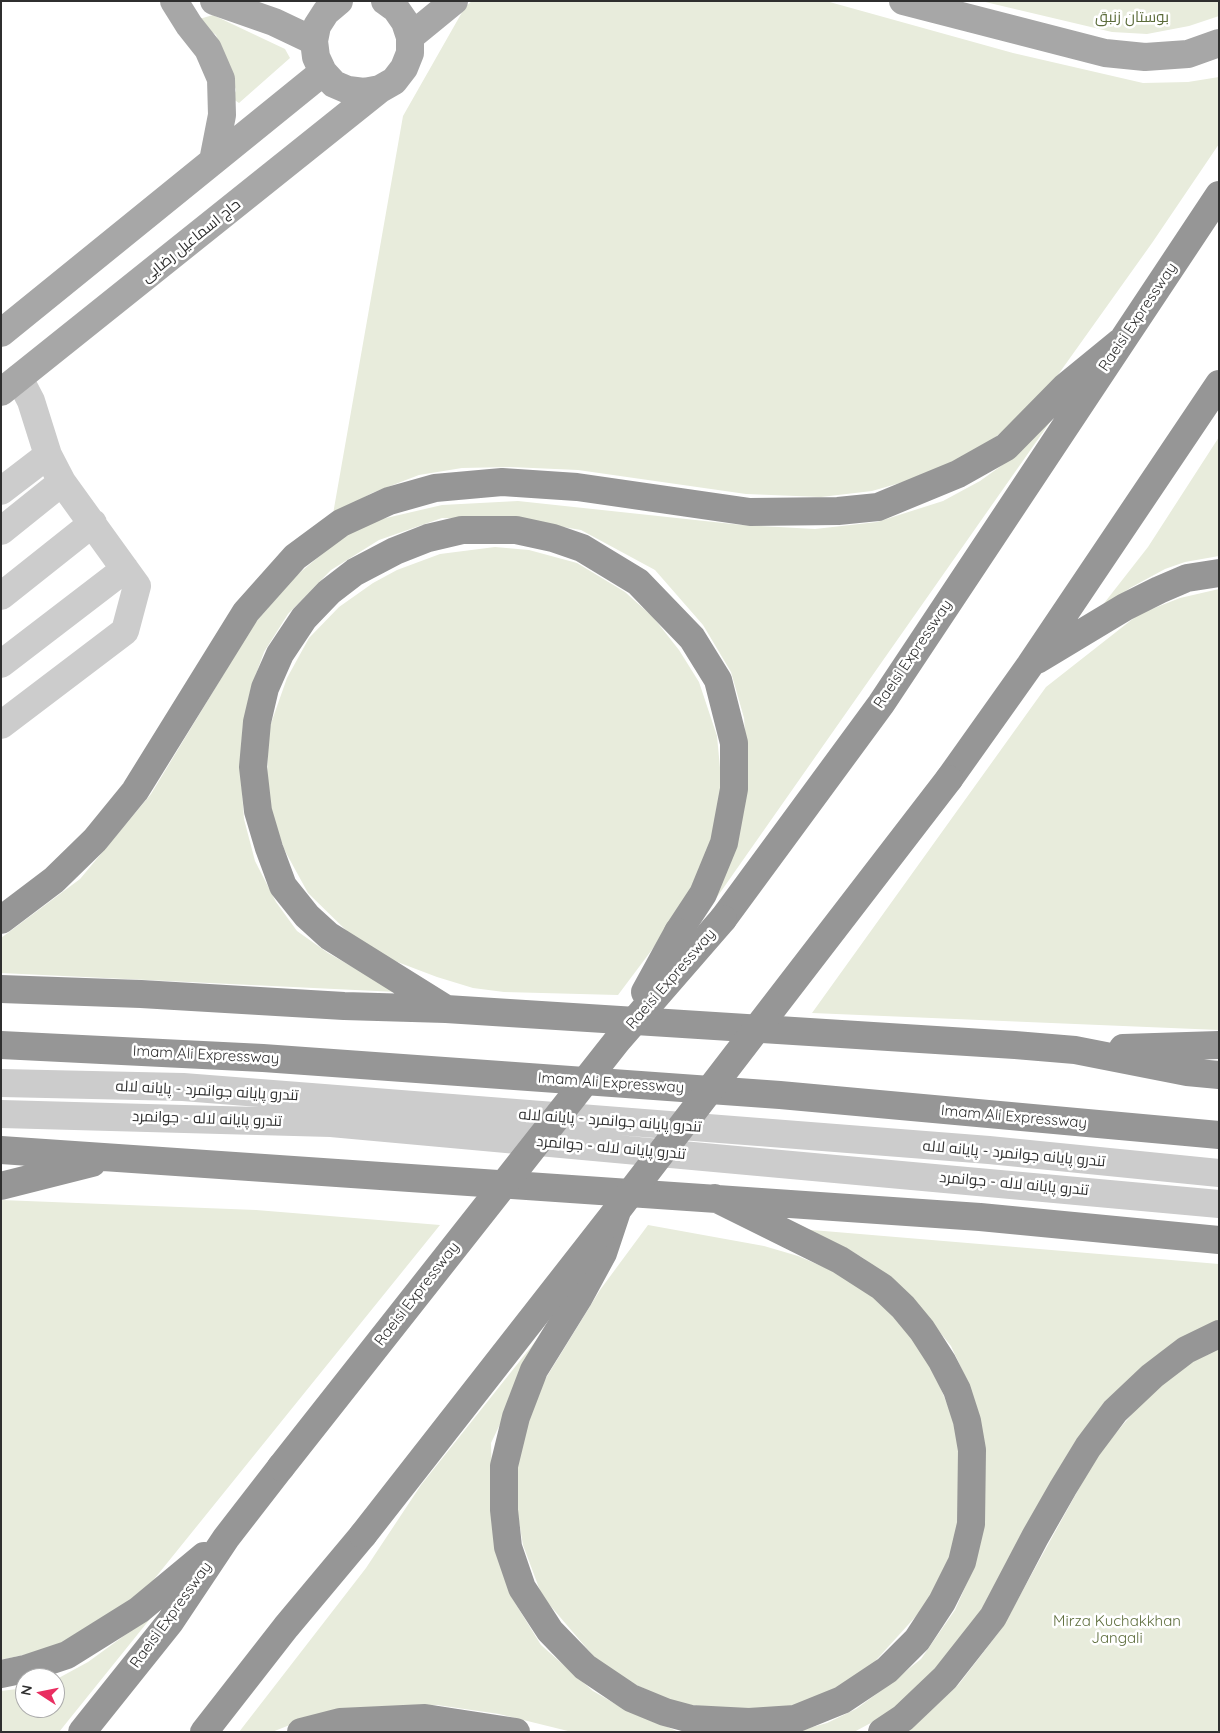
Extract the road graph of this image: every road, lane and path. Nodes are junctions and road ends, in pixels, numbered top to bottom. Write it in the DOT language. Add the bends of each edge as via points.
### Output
graph roads {
  1 [pos="174,1"];
  2 [pos="214,1"];
  3 [pos="338,1"];
  4 [pos="454,1"];
  5 [pos="903,1"];
  6 [pos="395,4"];
  7 [pos="410,37"];
  8 [pos="314,41"];
  9 [pos="1219,43"];
  10 [pos="323,72"];
  11 [pos="380,89"];
  12 [pos="213,161"];
  13 [pos="1219,195"];
  14 [pos="1,333"];
  15 [pos="1120,342"];
  16 [pos="1219,384"];
  17 [pos="10,385"];
  18 [pos="48,455"];
  19 [pos="62,482"];
  20 [pos="1,491"];
  21 [pos="93,523"];
  22 [pos="1,531"];
  23 [pos="125,569"];
  24 [pos="1219,573"];
  25 [pos="1,596"];
  26 [pos="1,664"];
  27 [pos="1030,665"];
  28 [pos="1,725"];
  29 [pos="1,920"];
  30 [pos="1,989"];
  31 [pos="446,1008"];
  32 [pos="617,1041"];
  33 [pos="1,1045"];
  34 [pos="1219,1045"];
  35 [pos="1075,1050"];
  36 [pos="1219,1075"];
  37 [pos="1,1083"];
  38 [pos="1,1114"];
  39 [pos="1219,1135"];
  40 [pos="1,1150"];
  41 [pos="108,1159"];
  42 [pos="1219,1173"];
  43 [pos="1,1186"];
  44 [pos="715,1198"];
  45 [pos="1219,1204"];
  46 [pos="618,1209"];
  47 [pos="1219,1240"];
  48 [pos="1219,1334"];
  49 [pos="226,1538"];
  50 [pos="1,1674"];
  51 [pos="82,1732"];
  52 [pos="204,1732"];
  53 [pos="301,1732"];
  54 [pos="516,1732"];
  55 [pos="882,1732"];
  1 -- 12 [label="main road" via="208,49 220,79 222,115"];
  2 -- 8 [label="main road" via="274,22"];
  3 -- 8 [label="main road" via="317,26"];
  4 -- 7 [label="main road"];
  5 -- 9 [label="main road" via="1105,53 1145,57 1188,54"];
  6 -- 7 [label="main road" via="406,22"];
  7 -- 11 [label="main road, حاج اسماعیل رضایی" via="410,53 404,68"];
  8 -- 10 [label="main road" via="316,58"];
  10 -- 11 [label="main road" via="334,84 348,90"];
  10 -- 12 [label="main road"];
  11 -- 17 [label="main road, حاج اسماعیل رضایی"];
  12 -- 14 [label="main road"];
  13 -- 15 [label="highway, Raeisi Expressway"];
  15 -- 29 [label="highway" via="1065,387 1006,447 958,474 878,506 750,512 577,487 502,482 436,488 389,501 341,523 295,557 246,612 135,792 95,840 54,880"];
  15 -- 32 [label="highway, Raeisi Expressway, bridge" via="881,704 724,919"];
  16 -- 27 [label="highway"];
  17 -- 18 [label="lane" via="30,401"];
  18 -- 19 [label="lane"];
  18 -- 20 [label="lane"];
  19 -- 21 [label="lane"];
  19 -- 22 [label="lane"];
  21 -- 23 [label="lane"];
  21 -- 25 [label="lane"];
  23 -- 26 [label="lane"];
  23 -- 28 [label="lane" via="137,586 126,631"];
  24 -- 27 [label="highway" via="1187,578 1124,607"];
  27 -- 46 [label="highway, bridge" via="948,779"];
  30 -- 31 [label="highway"];
  31 -- 32 [label="highway, bridge" via="329,936 307,916 283,886 258,811 253,767 256,722 265,688 280,654 304,618 329,592 355,572 428,538 462,530 516,530 582,548 638,582 692,638 718,680 734,743 734,789 724,843 703,894"];
  31 -- 35 [label="highway"];
  32 -- 49 [label="highway, Raeisi Expressway, bridge"];
  33 -- 39 [label="highway, Imam Ali Expressway" via="263,1058 780,1095"];
  34 -- 35 [label="highway"];
  35 -- 36 [label="highway" via="1187,1072"];
  37 -- 42 [label="lane, تندرو پایانه جوانمرد - پایانه لاله" via="183,1087 989,1150"];
  38 -- 45 [label="lane, تندرو پایانه لاله - جوانمرد" via="331,1122"];
  40 -- 41 [label="highway"];
  41 -- 43 [label="highway"];
  41 -- 44 [label="highway"];
  44 -- 46 [label="highway" via="840,1260 882,1287 922,1330 942,1361 967,1420 972,1450 972,1524 962,1562 942,1602 917,1640 887,1670 842,1700 795,1718 750,1722 691,1719 631,1698 585,1667 550,1632 522,1588 508,1546 504,1510 504,1466 516,1417 534,1370 603,1253"];
  44 -- 47 [label="highway" via="980,1217"];
  46 -- 52 [label="highway, bridge"];
  48 -- 55 [label="highway" via="1179,1356 1115,1411 1063,1488 993,1617 946,1678 903,1718"];
  49 -- 50 [label="highway" via="139,1610 67,1655 25,1670"];
  49 -- 51 [label="highway, Raeisi Expressway" via="170,1622"];
  53 -- 54 [label="highway" via="340,1722 425,1718"];
}
